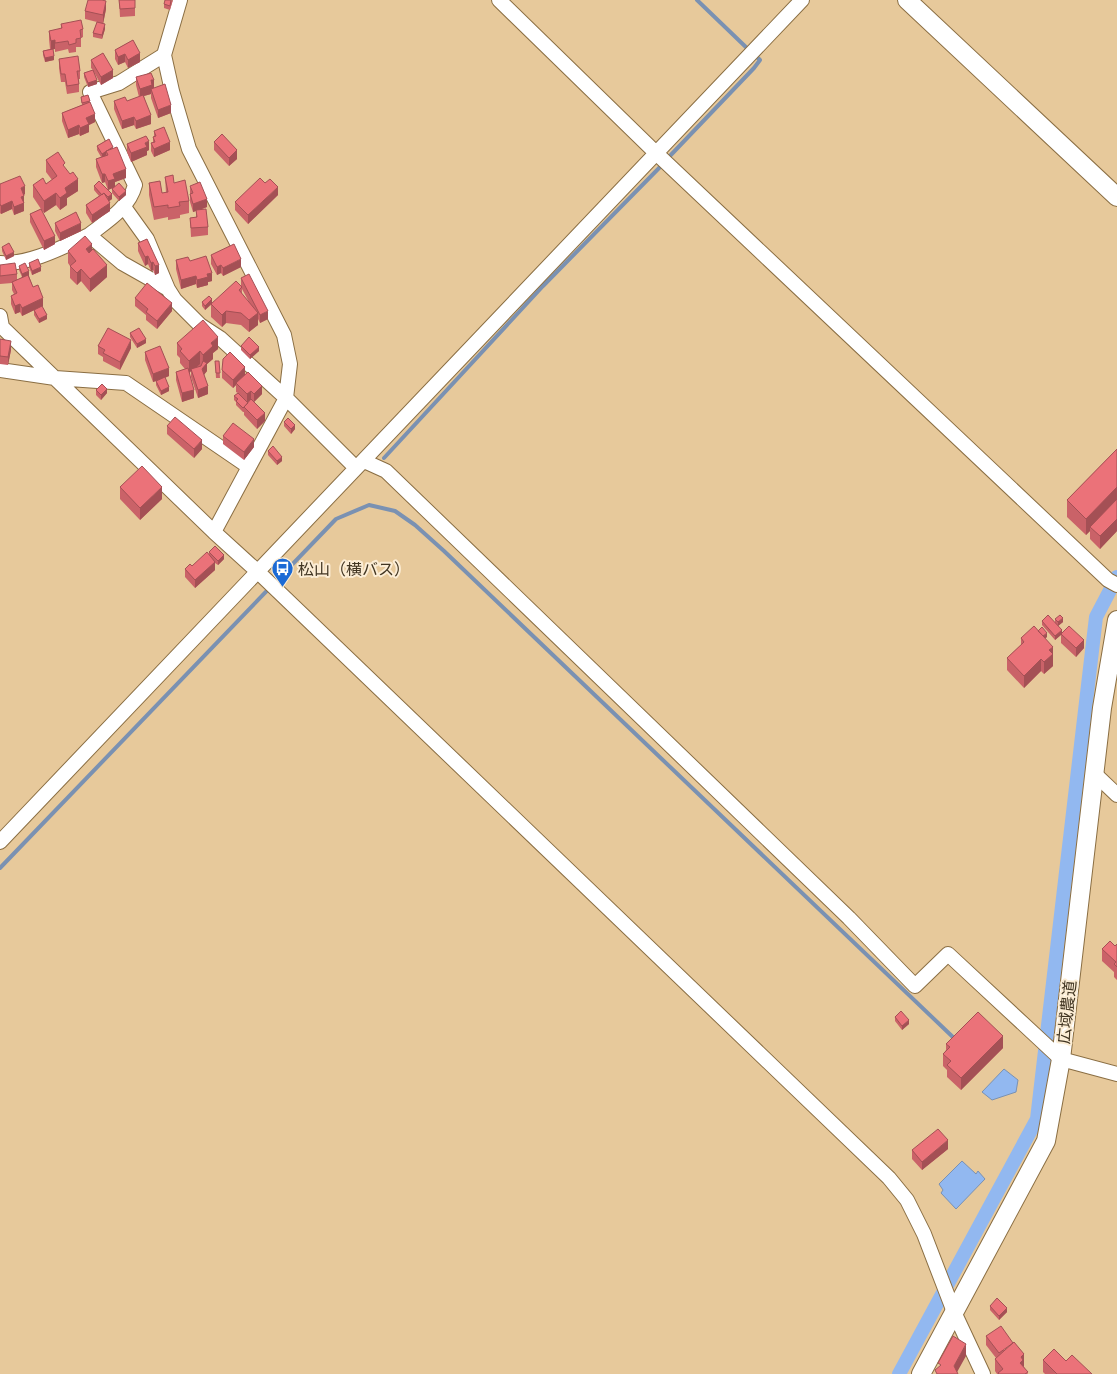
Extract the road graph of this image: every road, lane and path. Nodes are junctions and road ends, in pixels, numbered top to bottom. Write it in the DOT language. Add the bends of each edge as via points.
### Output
graph roads {
  1 [pos="180,0"];
  2 [pos="499,0"];
  3 [pos="802,0"];
  4 [pos="907,0"];
  5 [pos="164,55"];
  6 [pos="656,153"];
  7 [pos="1117,197"];
  8 [pos="124,207"];
  9 [pos="89,236"];
  10 [pos="0,263"];
  11 [pos="168,289"];
  12 [pos="0,316"];
  13 [pos="0,370"];
  14 [pos="55,378"];
  15 [pos="286,398"];
  16 [pos="360,465"];
  17 [pos="249,467"];
  18 [pos="214,532"];
  19 [pos="257,571"];
  20 [pos="1117,585"];
  21 [pos="1117,622"];
  22 [pos="1095,774"];
  23 [pos="1117,795"];
  24 [pos="0,842"];
  25 [pos="1061,1059"];
  26 [pos="1117,1074"];
  27 [pos="954,1312"];
  28 [pos="921,1374"];
  29 [pos="983,1374"];
  1 -- 5 [label="street"];
  2 -- 6 [label="street"];
  3 -- 6 [label="street"];
  4 -- 7 [label="street"];
  5 -- 8 [label="street" via="119,83 90,92 135,185"];
  5 -- 15 [label="street" via="189,149 284,335 290,364"];
  6 -- 16 [label="street"];
  6 -- 20 [label="street" via="1108,580"];
  8 -- 9 [label="street"];
  8 -- 11 [label="street" via="147,239"];
  9 -- 10 [label="street" via="46,254 10,264"];
  9 -- 11 [label="street" via="122,263"];
  11 -- 15 [label="street" via="200,324"];
  12 -- 14 [label="street" via="2,327"];
  13 -- 14 [label="street"];
  14 -- 17 [label="street" via="126,384"];
  14 -- 18 [label="street"];
  15 -- 16 [label="street"];
  15 -- 17 [label="street"];
  16 -- 19 [label="street"];
  16 -- 25 [label="street" via="386,471 849,918 915,986 948,954"];
  17 -- 18 [label="street"];
  18 -- 19 [label="street"];
  19 -- 24 [label="street"];
  19 -- 27 [label="street" via="890,1178 907,1200 924,1234"];
  21 -- 22 [label="street, 広域農道" via="1102,708"];
  22 -- 23 [label="street"];
  22 -- 25 [label="street, 広域農道"];
  25 -- 26 [label="street"];
  25 -- 27 [label="street, 広域農道" via="1046,1141"];
  27 -- 28 [label="street, 広域農道"];
  27 -- 29 [label="street"];
}
